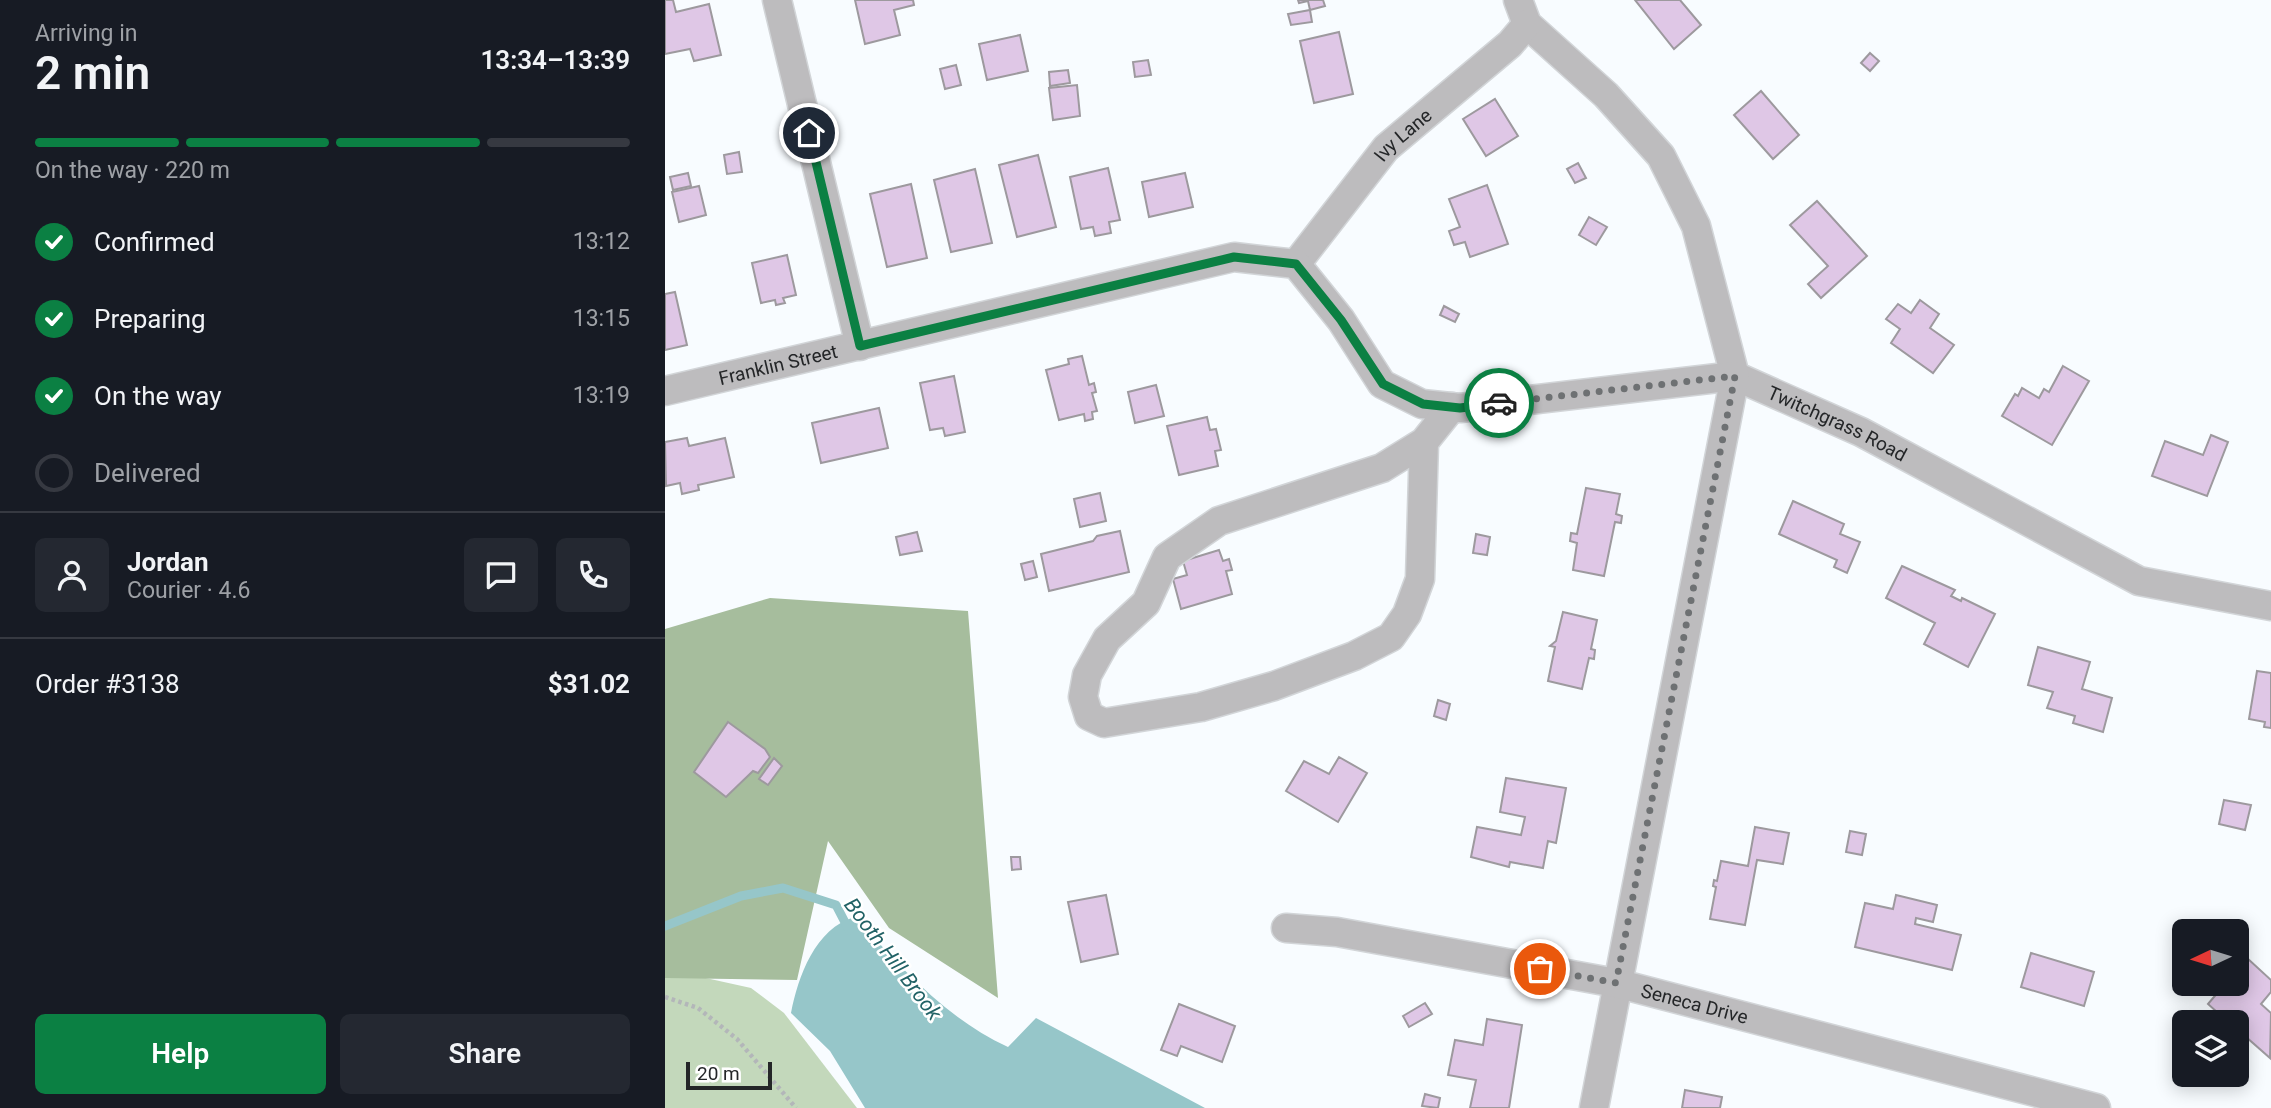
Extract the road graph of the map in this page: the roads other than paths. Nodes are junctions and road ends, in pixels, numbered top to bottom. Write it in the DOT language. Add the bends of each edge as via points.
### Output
graph roads {
  1 [pos="777,0"];
  2 [pos="1523,12"];
  3 [pos="1296,264"];
  4 [pos="860,346"];
  5 [pos="1735,376"];
  6 [pos="665,391"];
  7 [pos="1452,407"];
  8 [pos="1424,442"];
  9 [pos="2271,606"];
  10 [pos="1286,928"];
  11 [pos="1616,983"];
  12 [pos="1594,1108"];
  13 [pos="2096,1108"];
  1 -- 4 [label="street"];
  2 -- 3 [label="street, Ivy Lane" via="1510,44 1386,148"];
  2 -- 5 [label="street" via="1661,156 1696,226"];
  3 -- 4 [label="street, Franklin Street" via="1234,257"];
  3 -- 7 [label="street" via="1341,320 1383,384 1423,404"];
  4 -- 6 [label="street, Franklin Street"];
  5 -- 7 [label="street"];
  5 -- 9 [label="street, Twitchgrass Road" via="1861,432 2139,580"];
  5 -- 11 [label="street"];
  7 -- 8 [label="street"];
  8 -- 8 [label="street" via="1382,468 1219,521 1167,557 1146,603 1107,639 1087,675 1083,697 1089,716 1104,723 1201,707 1274,686 1391,637 1407,614 1420,579"];
  10 -- 11 [label="street, Seneca Drive" via="1337,932"];
  11 -- 12 [label="street"];
  11 -- 13 [label="street, Seneca Drive"];
}
